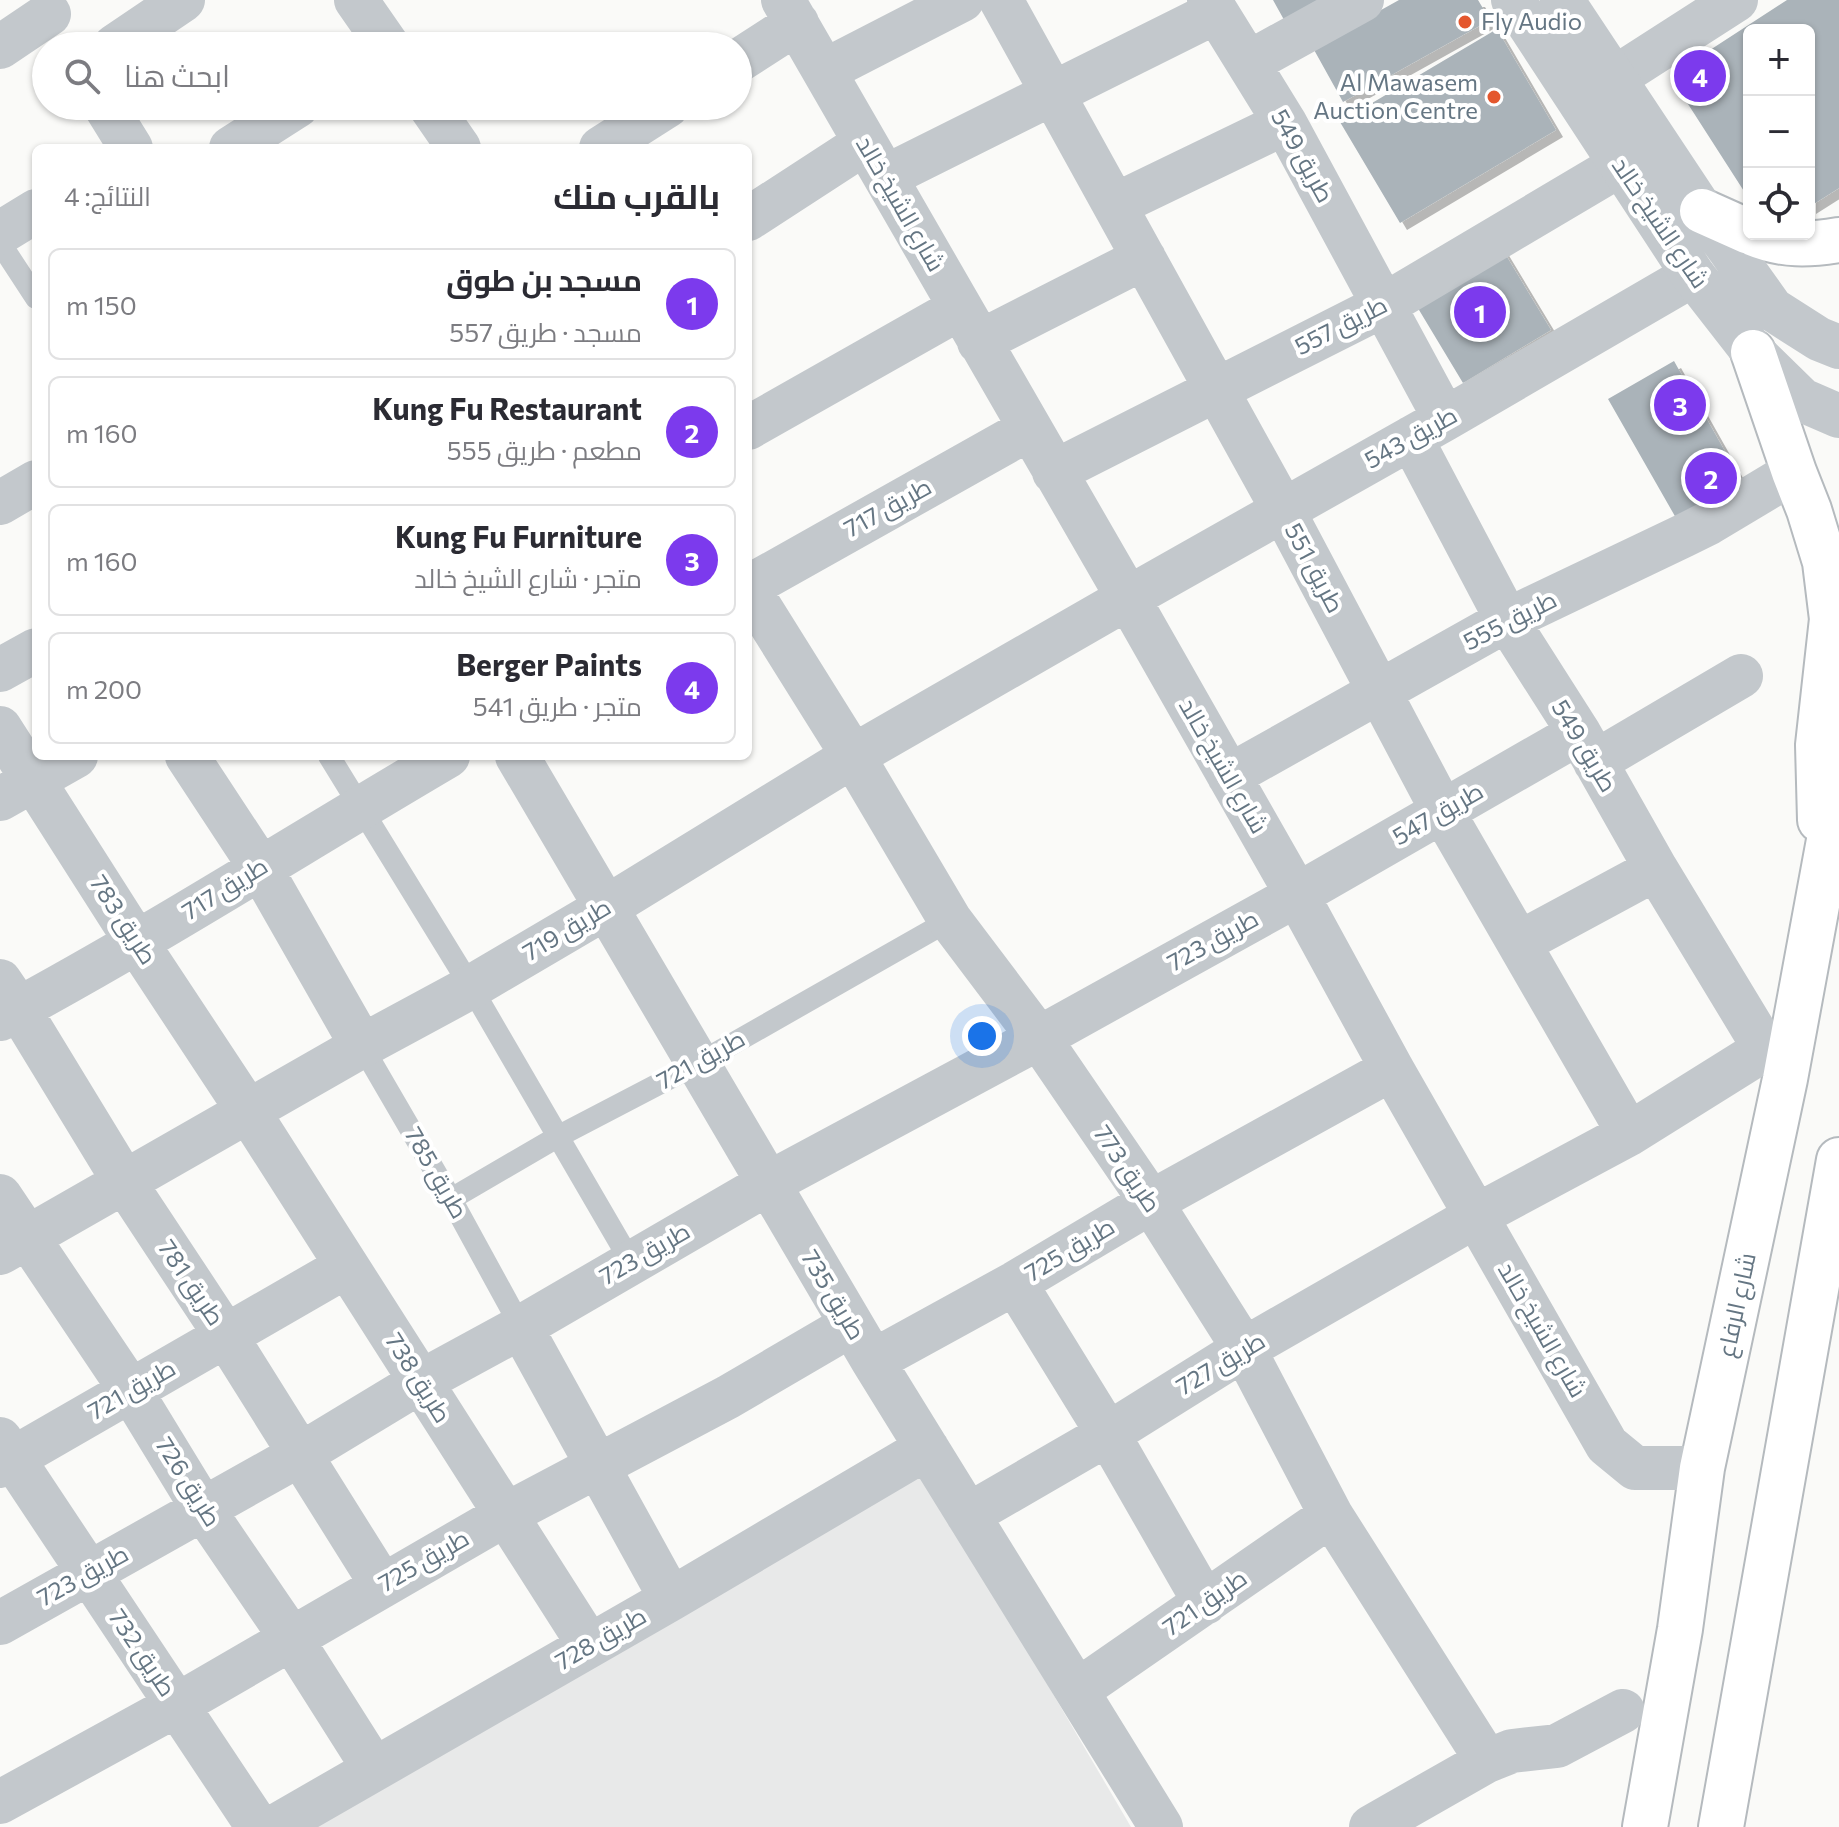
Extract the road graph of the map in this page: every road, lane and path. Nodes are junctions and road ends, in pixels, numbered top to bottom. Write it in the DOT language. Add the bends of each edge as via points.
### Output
graph roads {
  1 [pos="183,0"];
  2 [pos="356,0"];
  3 [pos="962,0"];
  4 [pos="1001,0"];
  5 [pos="1362,0"];
  6 [pos="1513,0"];
  7 [pos="1562,0"];
  8 [pos="1736,0"];
  9 [pos="1213,6"];
  10 [pos="790,12"];
  11 [pos="52,20"];
  12 [pos="136,32"];
  13 [pos="378,32"];
  14 [pos="0,47"];
  15 [pos="752,48"];
  16 [pos="1248,63"];
  17 [pos="824,71"];
  18 [pos="1613,79"];
  19 [pos="1053,92"];
  20 [pos="114,120"];
  21 [pos="275,120"];
  22 [pos="440,120"];
  23 [pos="645,120"];
  24 [pos="1285,123"];
  25 [pos="129,144"];
  26 [pos="237,144"];
  27 [pos="456,144"];
  28 [pos="607,144"];
  29 [pos="875,160"];
  30 [pos="1620,165"];
  31 [pos="1115,205"];
  32 [pos="1702,211"];
  33 [pos="32,213"];
  34 [pos="752,217"];
  35 [pos="1743,229"];
  36 [pos="0,233"];
  37 [pos="1769,240"];
  38 [pos="1839,240"];
  39 [pos="0,243"];
  40 [pos="1144,258"];
  41 [pos="1693,275"];
  42 [pos="32,292"];
  43 [pos="1384,305"];
  44 [pos="970,325"];
  45 [pos="1839,347"];
  46 [pos="1753,352"];
  47 [pos="1216,389"];
  48 [pos="1839,416"];
  49 [pos="752,426"];
  50 [pos="1029,429"];
  51 [pos="1428,429"];
  52 [pos="1054,472"];
  53 [pos="1794,472"];
  54 [pos="1283,510"];
  55 [pos="752,586"];
  56 [pos="752,594"];
  57 [pos="1128,598"];
  58 [pos="1507,620"];
  59 [pos="32,652"];
  60 [pos="0,670"];
  61 [pos="1741,676"];
  62 [pos="1380,691"];
  63 [pos="0,728"];
  64 [pos="1587,748"];
  65 [pos="853,756"];
  66 [pos="69,760"];
  67 [pos="190,760"];
  68 [pos="332,760"];
  69 [pos="441,760"];
  70 [pos="519,760"];
  71 [pos="1229,776"];
  72 [pos="1839,786"];
  73 [pos="17,790"];
  74 [pos="361,807"];
  75 [pos="1443,812"];
  76 [pos="260,867"];
  77 [pos="1656,869"];
  78 [pos="1821,886"];
  79 [pos="1297,895"];
  80 [pos="607,907"];
  81 [pos="950,920"];
  82 [pos="137,943"];
  83 [pos="1519,943"];
  84 [pos="471,987"];
  85 [pos="6,1003"];
  86 [pos="1039,1038"];
  87 [pos="362,1046"];
  88 [pos="1765,1049"];
  89 [pos="697,1064"];
  90 [pos="1392,1069"];
  91 [pos="248,1111"];
  92 [pos="1629,1134"];
  93 [pos="559,1136"];
  94 [pos="1839,1160"];
  95 [pos="125,1183"];
  96 [pos="767,1184"];
  97 [pos="0,1196"];
  98 [pos="451,1199"];
  99 [pos="1151,1202"];
  100 [pos="1476,1216"];
  101 [pos="13,1245"];
  102 [pos="631,1262"];
  103 [pos="347,1266"];
  104 [pos="1015,1283"];
  105 [pos="851,1325"];
  106 [pos="521,1327"];
  107 [pos="226,1336"];
  108 [pos="1244,1349"];
  109 [pos="873,1361"];
  110 [pos="420,1382"];
  111 [pos="131,1391"];
  112 [pos="1108,1434"];
  113 [pos="927,1448"];
  114 [pos="4,1454"];
  115 [pos="301,1454"];
  116 [pos="598,1465"];
  117 [pos="1702,1468"];
  118 [pos="203,1509"];
  119 [pos="505,1515"];
  120 [pos="968,1515"];
  121 [pos="1331,1515"];
  122 [pos="88,1572"];
  123 [pos="382,1585"];
  124 [pos="671,1599"];
  125 [pos="1205,1603"];
  126 [pos="0,1623"];
  127 [pos="291,1638"];
  128 [pos="589,1645"];
  129 [pos="1078,1690"];
  130 [pos="177,1705"];
  131 [pos="1623,1711"];
  132 [pos="1487,1761"];
  133 [pos="374,1769"];
  134 [pos="11,1800"];
  135 [pos="258,1827"];
  136 [pos="274,1827"];
  137 [pos="1161,1827"];
  138 [pos="1371,1827"];
  139 [pos="1645,1827"];
  140 [pos="1721,1827"];
  1 -- 12 [label="street"];
  2 -- 13 [label="street"];
  3 -- 17 [label="street"];
  4 -- 19 [label="street, طريق 551"];
  5 -- 16 [label="street"];
  6 -- 30 [label="street, شارع الشيخ خالد"];
  7 -- 18 [label="street, شارع الشيخ خالد"];
  8 -- 18 [label="street"];
  9 -- 16 [label="street, طريق 549"];
  9 -- 19 [label="street"];
  10 -- 15 [label="street"];
  10 -- 17 [label="street, شارع الشيخ خالد"];
  11 -- 14 [label="street"];
  16 -- 24 [label="street, طريق 549"];
  17 -- 29 [label="street, شارع الشيخ خالد"];
  18 -- 32 [label="street, شارع الشيخ خالد"];
  19 -- 29 [label="street"];
  19 -- 31 [label="street, طريق 551"];
  20 -- 25 [label="street"];
  21 -- 26 [label="street"];
  22 -- 27 [label="street"];
  23 -- 28 [label="street"];
  24 -- 31 [label="street"];
  24 -- 43 [label="street, طريق 549"];
  29 -- 34 [label="street"];
  29 -- 44 [label="street, شارع الشيخ خالد"];
  30 -- 41 [label="street, شارع الشيخ خالد"];
  30 -- 43 [label="street, طريق 557"];
  31 -- 40 [label="street, طريق 551"];
  32 -- 35 [label="main road"];
  32 -- 45 [label="street, شارع الشيخ خالد" via="1772,309"];
  33 -- 36 [label="street"];
  37 -- 38 [label="main road"];
  39 -- 42 [label="lane"];
  40 -- 44 [label="street"];
  40 -- 47 [label="street, طريق 551"];
  41 -- 46 [label="street, شارع الشيخ خالد"];
  41 -- 51 [label="street, طريق 543"];
  43 -- 47 [label="street, طريق 557"];
  43 -- 51 [label="street, طريق 549"];
  44 -- 49 [label="street"];
  44 -- 50 [label="street, شارع الشيخ خالد"];
  46 -- 48 [label="street, شارع الشيخ خالد" via="1802,400"];
  46 -- 53 [label="main road"];
  47 -- 52 [label="street, طريق 557"];
  47 -- 54 [label="street, طريق 551"];
  50 -- 52 [label="street, شارع الشيخ خالد"];
  50 -- 55 [label="street, طريق 717"];
  51 -- 54 [label="street, طريق 543"];
  51 -- 58 [label="street, طريق 549"];
  52 -- 57 [label="street, شارع الشيخ خالد"];
  53 -- 58 [label="street, طريق 555" via="1696,530"];
  53 -- 78 [label="main road" via="1825,562 1832,619 1818,745"];
  54 -- 57 [label="street, طريق 543"];
  54 -- 62 [label="street, طريق 551"];
  56 -- 65 [label="street, طريق 773"];
  57 -- 65 [label="street, طريق 719"];
  57 -- 71 [label="street, شارع الشيخ خالد"];
  58 -- 62 [label="street, طريق 555"];
  58 -- 64 [label="street, طريق 549"];
  59 -- 60 [label="street"];
  61 -- 64 [label="street, طريق 547"];
  62 -- 71 [label="street, طريق 555"];
  62 -- 75 [label="street, طريق 551"];
  63 -- 73 [label="street, طريق 783"];
  64 -- 75 [label="street, طريق 547"];
  64 -- 77 [label="street, طريق 549"];
  65 -- 80 [label="street, طريق 719"];
  65 -- 81 [label="street, طريق 773"];
  66 -- 73 [label="street"];
  67 -- 76 [label="street, طريق 785"];
  68 -- 74 [label="lane"];
  69 -- 74 [label="street, طريق 717"];
  70 -- 80 [label="street, طريق 735"];
  71 -- 79 [label="street, شارع الشيخ خالد"];
  72 -- 78 [label="main road, شارع الرفاع"];
  73 -- 82 [label="street, طريق 783"];
  74 -- 76 [label="street, طريق 717"];
  74 -- 84 [label="lane"];
  75 -- 79 [label="street, طريق 547"];
  75 -- 83 [label="street, طريق 551"];
  76 -- 82 [label="street, طريق 717"];
  76 -- 87 [label="street, طريق 785"];
  77 -- 83 [label="street"];
  77 -- 88 [label="street, طريق 549"];
  78 -- 117 [label="main road, شارع الرفاع"];
  79 -- 86 [label="street, طريق 723"];
  79 -- 90 [label="street, شارع الشيخ خالد"];
  80 -- 84 [label="street, طريق 719"];
  80 -- 89 [label="street, طريق 735"];
  81 -- 86 [label="street, طريق 773"];
  81 -- 89 [label="lane, طريق 721"];
  82 -- 85 [label="street, طريق 717"];
  82 -- 91 [label="street, طريق 783"];
  83 -- 92 [label="street, طريق 551"];
  84 -- 87 [label="street, طريق 719"];
  84 -- 93 [label="lane"];
  85 -- 95 [label="street, طريق 781"];
  86 -- 96 [label="street, طريق 723"];
  86 -- 99 [label="street, طريق 773"];
  87 -- 91 [label="street, طريق 719"];
  87 -- 98 [label="lane, طريق 785"];
  88 -- 92 [label="street, طريق 727"];
  89 -- 93 [label="lane, طريق 721"];
  89 -- 96 [label="street, طريق 735"];
  90 -- 99 [label="street, طريق 725"];
  90 -- 100 [label="street, شارع الشيخ خالد"];
  91 -- 95 [label="street, طريق 719"];
  91 -- 103 [label="street, طريق 738"];
  92 -- 100 [label="street, طريق 727"];
  93 -- 98 [label="lane, طريق 721"];
  93 -- 102 [label="lane"];
  94 -- 140 [label="main road"];
  95 -- 101 [label="street, طريق 719"];
  95 -- 107 [label="street, طريق 781"];
  96 -- 102 [label="street, طريق 723"];
  96 -- 105 [label="street, طريق 735"];
  97 -- 101 [label="street, طريق 726"];
  98 -- 106 [label="lane, طريق 785"];
  99 -- 104 [label="street, طريق 725"];
  99 -- 108 [label="street, طريق 773"];
  100 -- 108 [label="street, طريق 727"];
  100 -- 117 [label="street, شارع الشيخ خالد" via="1607,1445 1635,1468"];
  101 -- 111 [label="street, طريق 726"];
  102 -- 106 [label="street, طريق 723"];
  103 -- 107 [label="street, طريق 721"];
  103 -- 110 [label="street, طريق 738"];
  104 -- 109 [label="street, طريق 725"];
  104 -- 112 [label="street"];
  105 -- 109 [label="street, طريق 735"];
  105 -- 116 [label="street, طريق 725"];
  106 -- 110 [label="street, طريق 723"];
  106 -- 116 [label="street, طريق 785"];
  107 -- 111 [label="street, طريق 721"];
  107 -- 115 [label="street, طريق 781"];
  108 -- 112 [label="street, طريق 727"];
  108 -- 121 [label="street, طريق 773"];
  109 -- 113 [label="street, طريق 735"];
  110 -- 115 [label="street, طريق 723"];
  110 -- 119 [label="street, طريق 738"];
  111 -- 114 [label="street, طريق 721"];
  111 -- 118 [label="street, طريق 726"];
  112 -- 120 [label="street, طريق 727"];
  112 -- 125 [label="street"];
  113 -- 120 [label="street, طريق 735"];
  113 -- 124 [label="street, طريق 728"];
  114 -- 122 [label="street, طريق 732"];
  115 -- 118 [label="street, طريق 723"];
  115 -- 123 [label="street, طريق 781"];
  116 -- 119 [label="street, طريق 725"];
  116 -- 124 [label="street, طريق 785"];
  117 -- 139 [label="main road, شارع الرفاع"];
  118 -- 122 [label="street, طريق 723"];
  118 -- 127 [label="street, طريق 726"];
  119 -- 123 [label="street, طريق 725"];
  119 -- 128 [label="street, طريق 738"];
  120 -- 129 [label="street, طريق 735"];
  121 -- 125 [label="street, طريق 721"];
  121 -- 132 [label="street, طريق 773"];
  122 -- 126 [label="street, طريق 723"];
  122 -- 130 [label="street, طريق 732"];
  123 -- 127 [label="street, طريق 725"];
  124 -- 128 [label="street, طريق 728"];
  125 -- 129 [label="street, طريق 721"];
  127 -- 130 [label="street, طريق 725"];
  127 -- 133 [label="street, طريق 726"];
  128 -- 133 [label="street, طريق 728"];
  129 -- 137 [label="street, طريق 735"];
  130 -- 134 [label="street, طريق 725"];
  130 -- 135 [label="street, طريق 732"];
  131 -- 132 [label="street" via="1557,1746 1512,1751"];
  132 -- 138 [label="street"];
  133 -- 136 [label="street, طريق 728"];
}
